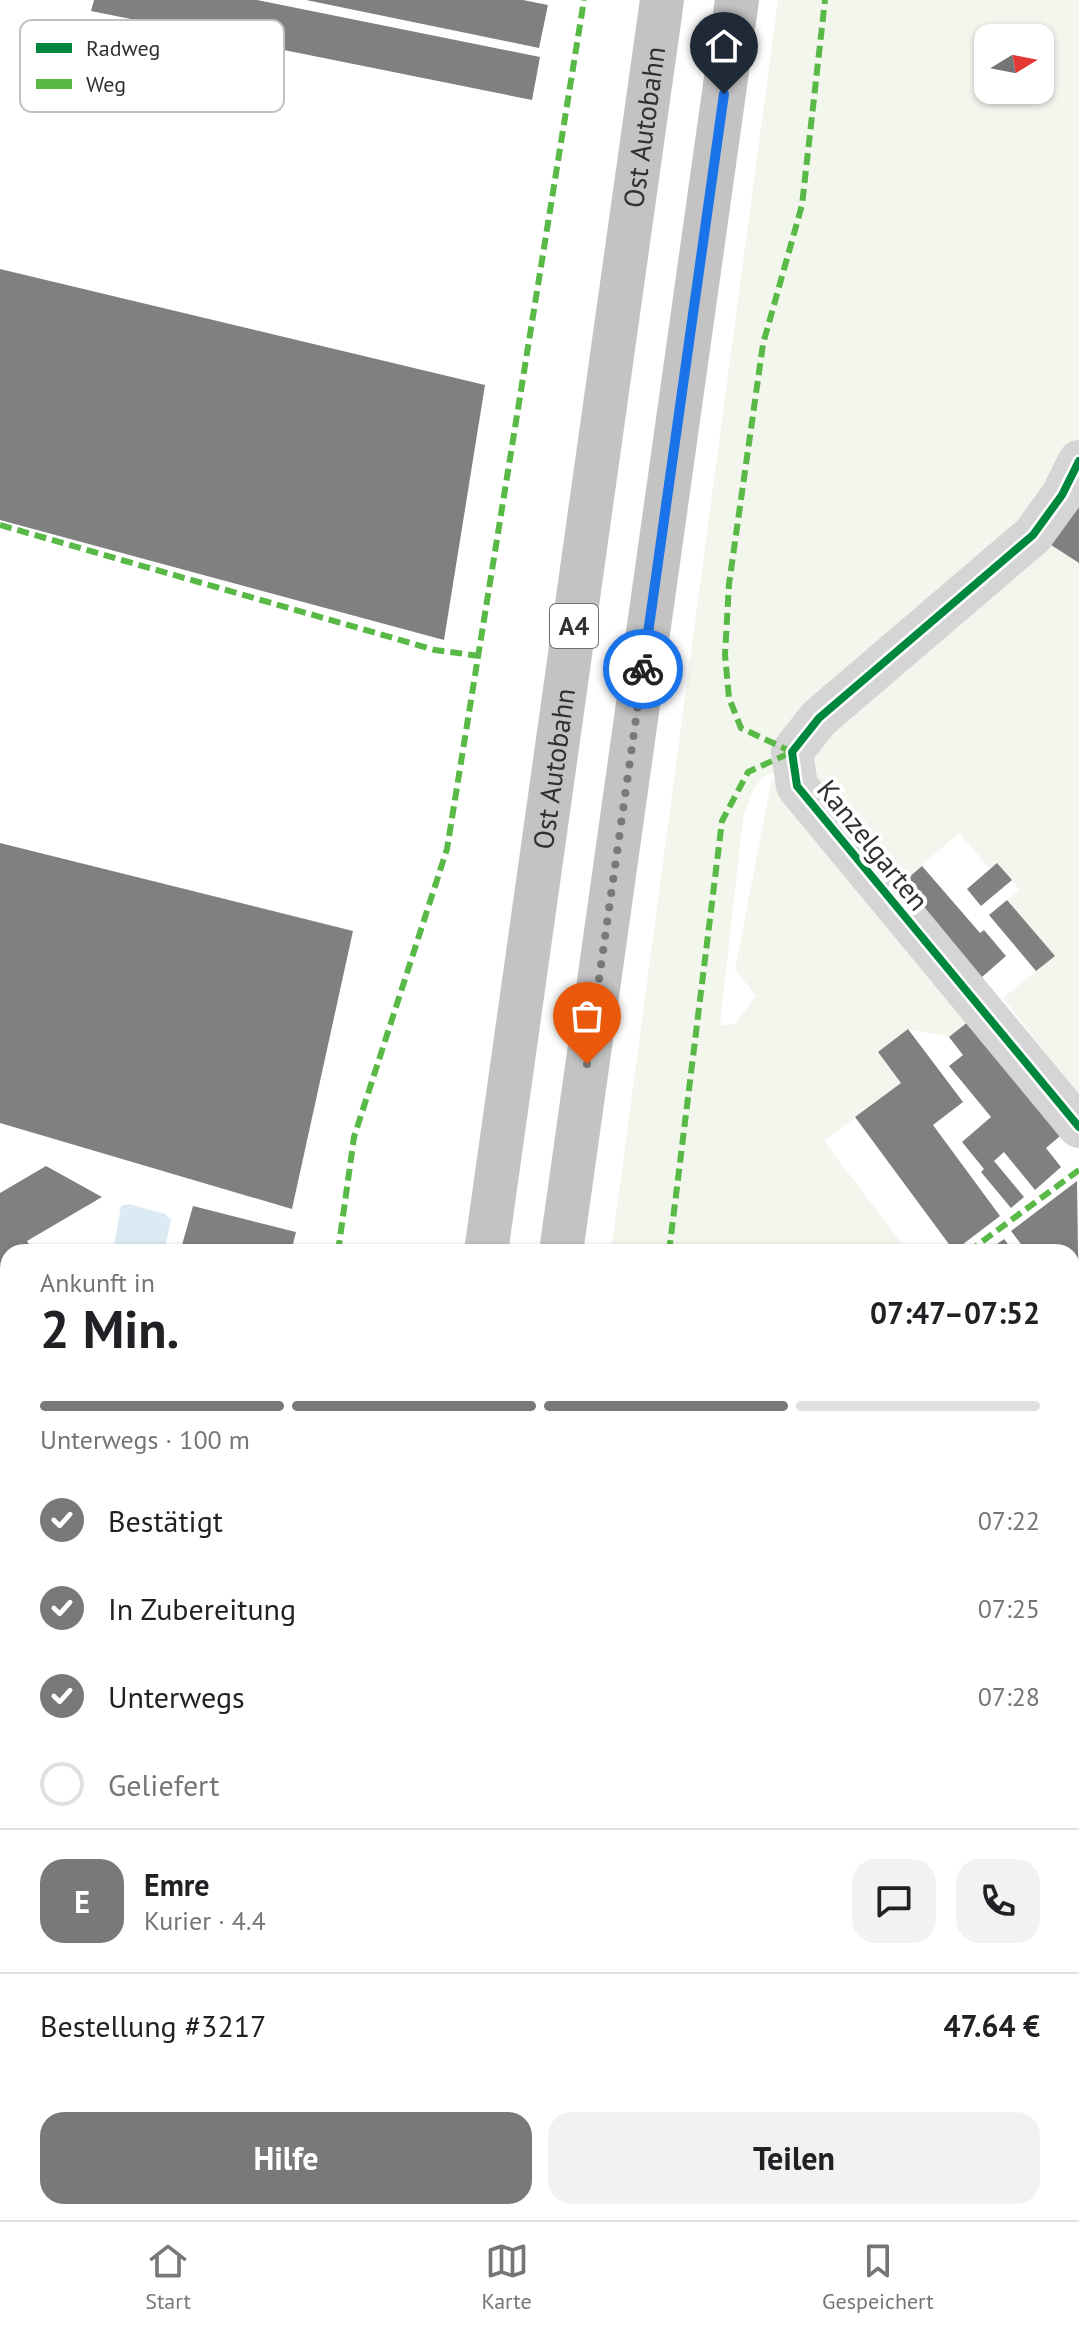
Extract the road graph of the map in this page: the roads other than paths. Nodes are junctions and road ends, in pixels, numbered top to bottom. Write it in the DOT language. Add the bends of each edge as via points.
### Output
graph roads {
  1 [pos="662,0"];
  2 [pos="737,0"];
  3 [pos="1079,461"];
  4 [pos="1079,1127"];
  5 [pos="487,1244"];
  6 [pos="562,1244"];
  1 -- 5 [label="highway, Ost Autobahn / A4"];
  2 -- 6 [label="highway"];
  3 -- 4 [label="street, Kanzelgarten" via="1033,535 819,718 792,752 797,786"];
}
